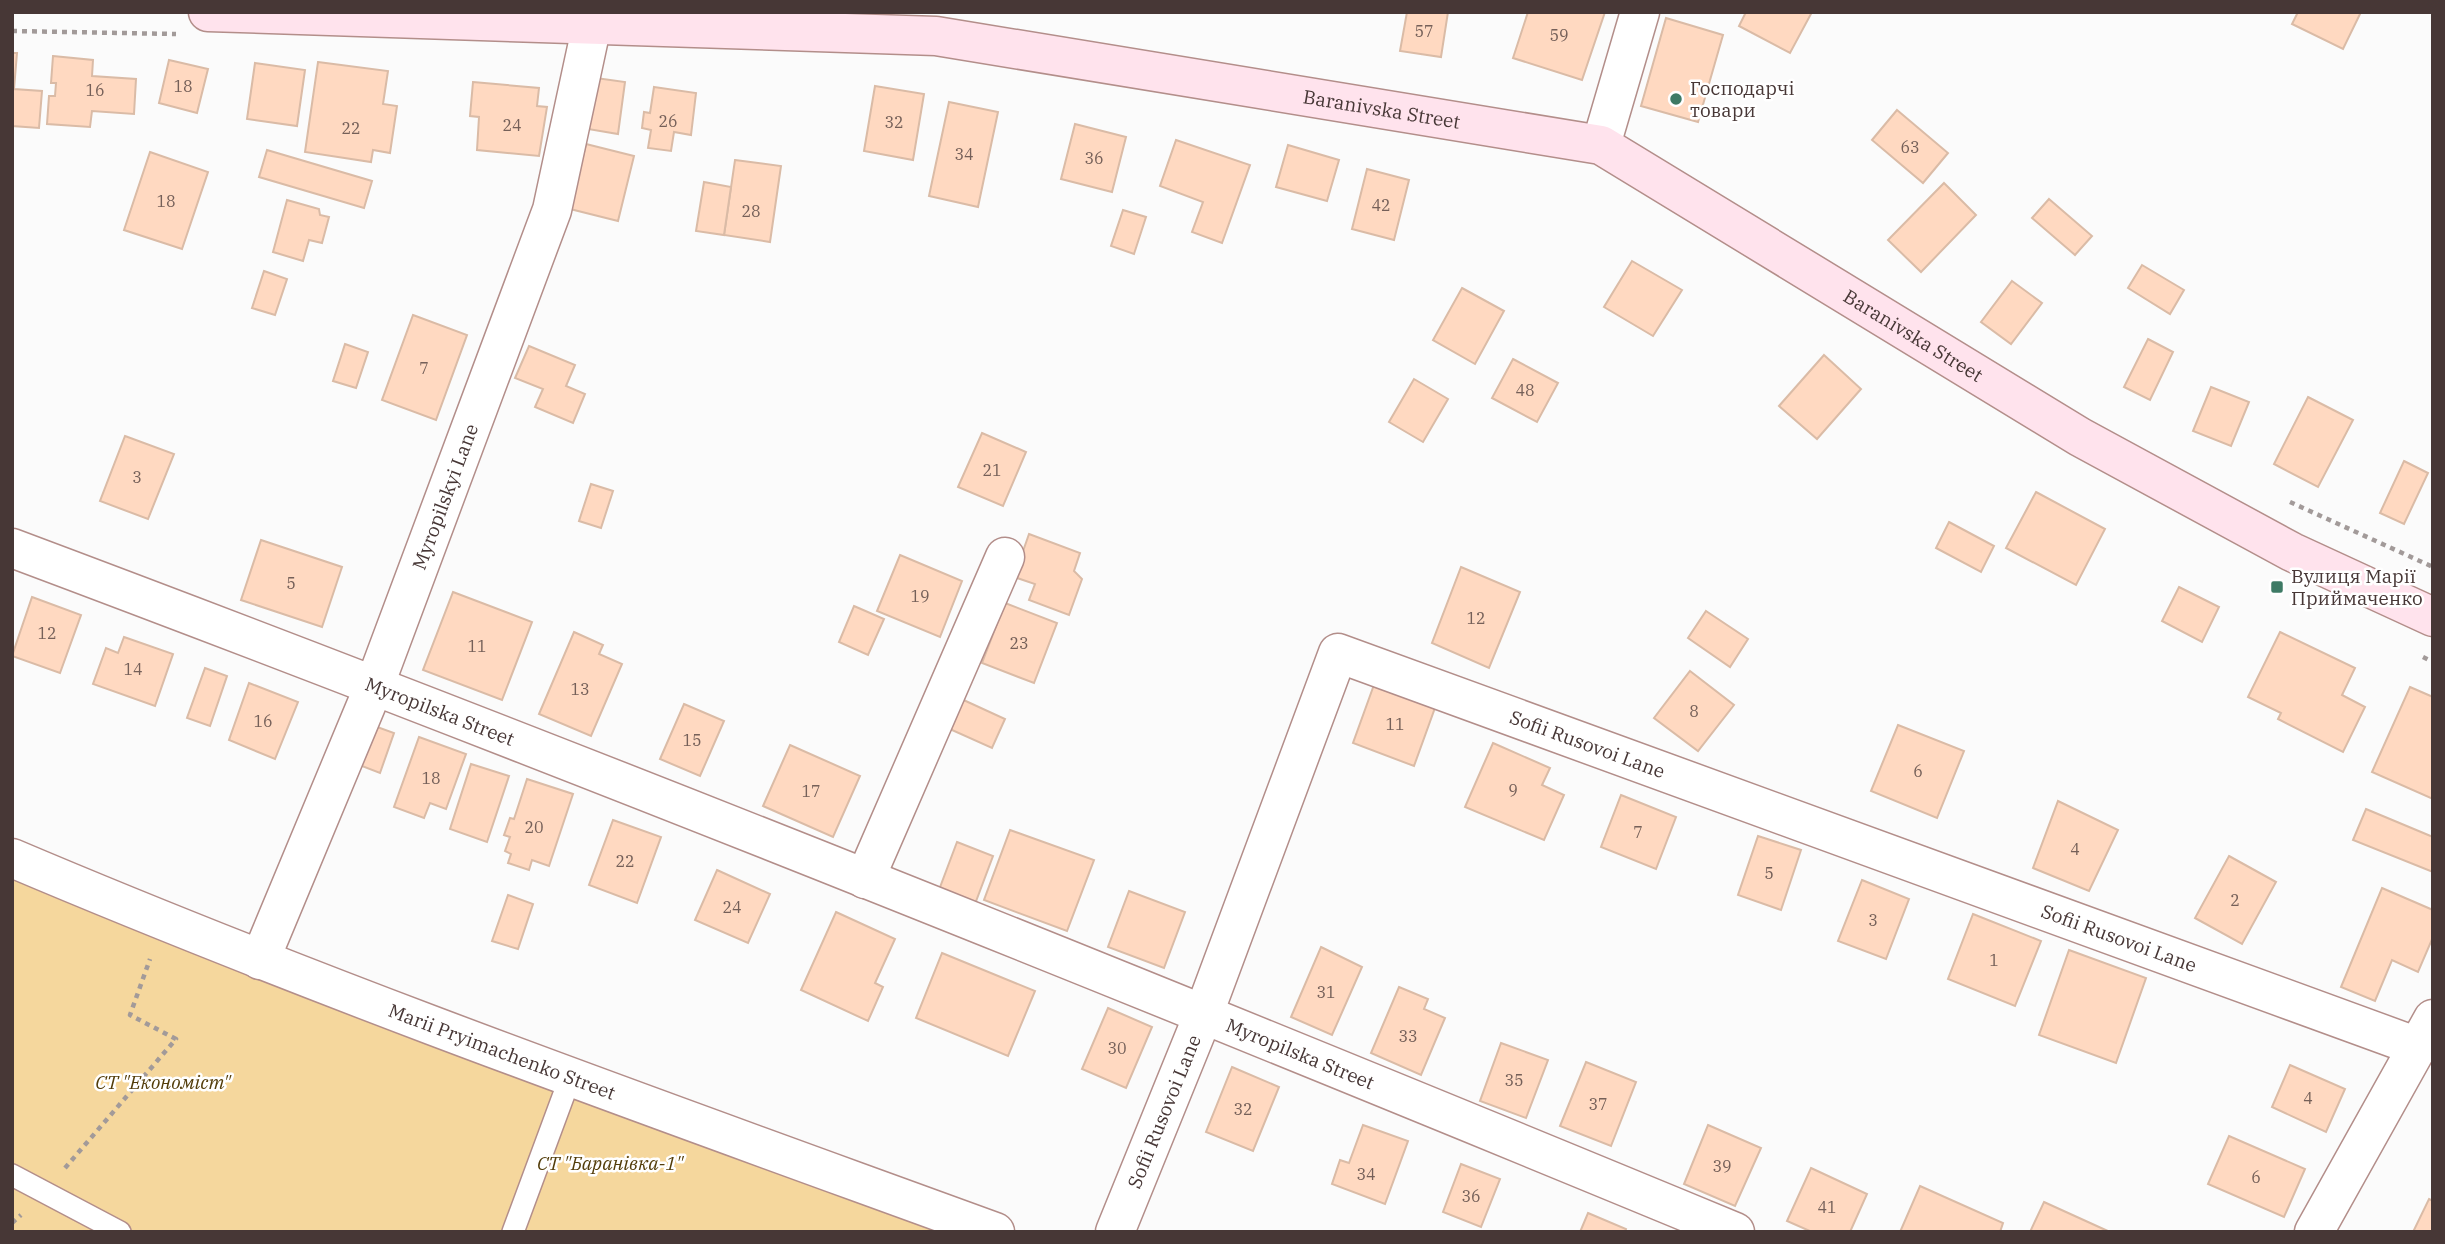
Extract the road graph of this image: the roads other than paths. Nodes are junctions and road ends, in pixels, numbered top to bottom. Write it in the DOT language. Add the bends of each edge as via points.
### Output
graph roads {
  1 [pos="1640,12"];
  2 [pos="197,23"];
  3 [pos="592,24"];
  4 [pos="1601,145"];
  5 [pos="12,548"];
  6 [pos="1005,557"];
  7 [pos="2433,617"];
  8 [pos="374,684"];
  9 [pos="12,858"];
  10 [pos="865,879"];
  11 [pos="260,960"];
  12 [pos="1204,1013"];
  13 [pos="2425,1033"];
  14 [pos="570,1078"];
  15 [pos="12,1175"];
  16 [pos="120,1232"];
  17 [pos="513,1232"];
  18 [pos="995,1232"];
  19 [pos="1115,1232"];
  20 [pos="1735,1232"];
  21 [pos="2314,1232"];
  1 -- 4 [label="street"];
  2 -- 3 [label="main road, Baranivska Street"];
  3 -- 4 [label="main road, Baranivska Street" via="936,36"];
  3 -- 8 [label="street, Myropilskyi Lane" via="552,210"];
  4 -- 7 [label="main road, Baranivska Street" via="2080,437 2292,552"];
  5 -- 8 [label="street, Myropilska Street"];
  6 -- 10 [label="street"];
  8 -- 10 [label="street, Myropilska Street"];
  8 -- 11 [label="street, Myropilskyi Lane"];
  9 -- 11 [label="street, Marii Pryimachenko Street"];
  10 -- 12 [label="street, Myropilska Street"];
  11 -- 14 [label="street, Marii Pryimachenko Street"];
  12 -- 13 [label="street, Sofii Rusovoi Lane" via="1338,653"];
  12 -- 19 [label="street, Sofii Rusovoi Lane"];
  12 -- 20 [label="street, Myropilska Street"];
  13 -- 21 [label="street"];
  14 -- 17 [label="lane"];
  14 -- 18 [label="street, Marii Pryimachenko Street"];
  15 -- 16 [label="lane"];
}
